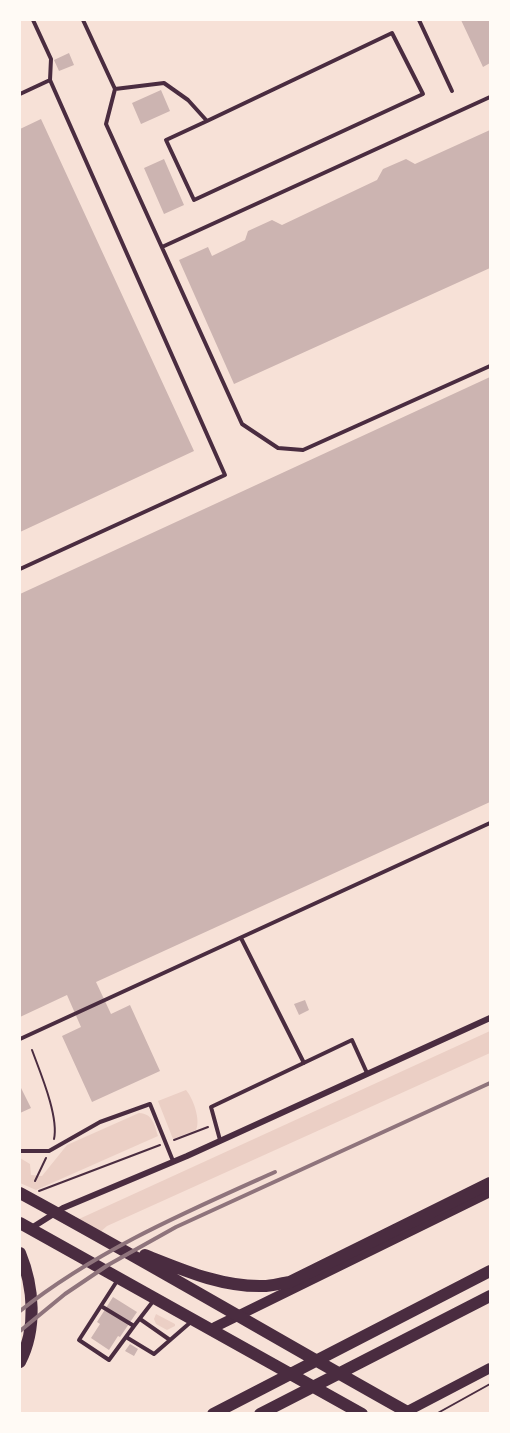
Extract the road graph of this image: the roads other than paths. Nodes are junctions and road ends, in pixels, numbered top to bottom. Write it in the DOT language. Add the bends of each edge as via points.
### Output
graph roads {
  1 [pos="33,20"];
  2 [pos="83,20"];
  3 [pos="419,20"];
  4 [pos="50,80"];
  5 [pos="115,89"];
  6 [pos="452,91"];
  7 [pos="20,94"];
  8 [pos="490,97"];
  9 [pos="207,121"];
  10 [pos="162,247"];
  11 [pos="490,366"];
  12 [pos="20,569"];
  13 [pos="490,824"];
  14 [pos="241,938"];
  15 [pos="490,1018"];
  16 [pos="20,1039"];
  17 [pos="304,1063"];
  18 [pos="367,1073"];
  19 [pos="220,1140"];
  20 [pos="20,1151"];
  21 [pos="173,1161"];
  22 [pos="490,1183"];
  23 [pos="490,1192"];
  24 [pos="20,1193"];
  25 [pos="20,1221"];
  26 [pos="33,1227"];
  27 [pos="107,1240"];
  28 [pos="20,1253"];
  29 [pos="490,1271"];
  30 [pos="117,1273"];
  31 [pos="157,1296"];
  32 [pos="490,1296"];
  33 [pos="490,1301"];
  34 [pos="101,1306"];
  35 [pos="460,1312"];
  36 [pos="196,1317"];
  37 [pos="140,1319"];
  38 [pos="134,1326"];
  39 [pos="214,1327"];
  40 [pos="126,1337"];
  41 [pos="170,1340"];
  42 [pos="20,1362"];
  43 [pos="490,1368"];
  44 [pos="213,1413"];
  45 [pos="260,1413"];
  46 [pos="362,1413"];
  47 [pos="402,1413"];
  48 [pos="411,1413"];
  1 -- 4 [label="lane" via="51,59"];
  2 -- 5 [label="lane"];
  3 -- 6 [label="lane"];
  4 -- 7 [label="lane"];
  4 -- 12 [label="lane" via="225,475"];
  5 -- 9 [label="lane" via="164,82"];
  5 -- 10 [label="lane" via="106,124"];
  8 -- 10 [label="lane"];
  9 -- 9 [label="lane" via="392,33 423,94 194,200 166,140"];
  10 -- 11 [label="lane" via="242,424 278,448 303,450"];
  13 -- 14 [label="lane"];
  14 -- 16 [label="lane"];
  14 -- 17 [label="lane"];
  15 -- 18 [label="street"];
  17 -- 18 [label="lane" via="352,1041"];
  17 -- 19 [label="lane" via="211,1107"];
  18 -- 19 [label="street"];
  19 -- 21 [label="street"];
  20 -- 21 [label="lane" via="49,1151 100,1122 150,1104"];
  21 -- 26 [label="street" via="63,1208"];
  22 -- 27 [label="main road" via="314,1271 290,1282 264,1287 192,1274"];
  23 -- 39 [label="main road"];
  24 -- 27 [label="main road"];
  25 -- 26 [label="main road"];
  25 -- 46 [label="main road"];
  26 -- 30 [label="main road"];
  27 -- 48 [label="main road" via="280,1342"];
  28 -- 42 [label="main road" via="27,1272 32,1316"];
  29 -- 44 [label="main road"];
  30 -- 31 [label="main road"];
  30 -- 34 [label="lane"];
  31 -- 36 [label="main road"];
  31 -- 37 [label="lane"];
  32 -- 35 [label="main road"];
  33 -- 35 [label="main road"];
  34 -- 38 [label="lane"];
  34 -- 40 [label="lane" via="79,1340 109,1360"];
  35 -- 45 [label="main road"];
  36 -- 39 [label="main road"];
  36 -- 41 [label="lane"];
  37 -- 38 [label="lane"];
  37 -- 41 [label="lane"];
  38 -- 40 [label="lane"];
  39 -- 46 [label="main road"];
  40 -- 41 [label="lane" via="154,1354"];
  43 -- 47 [label="main road"];
}
